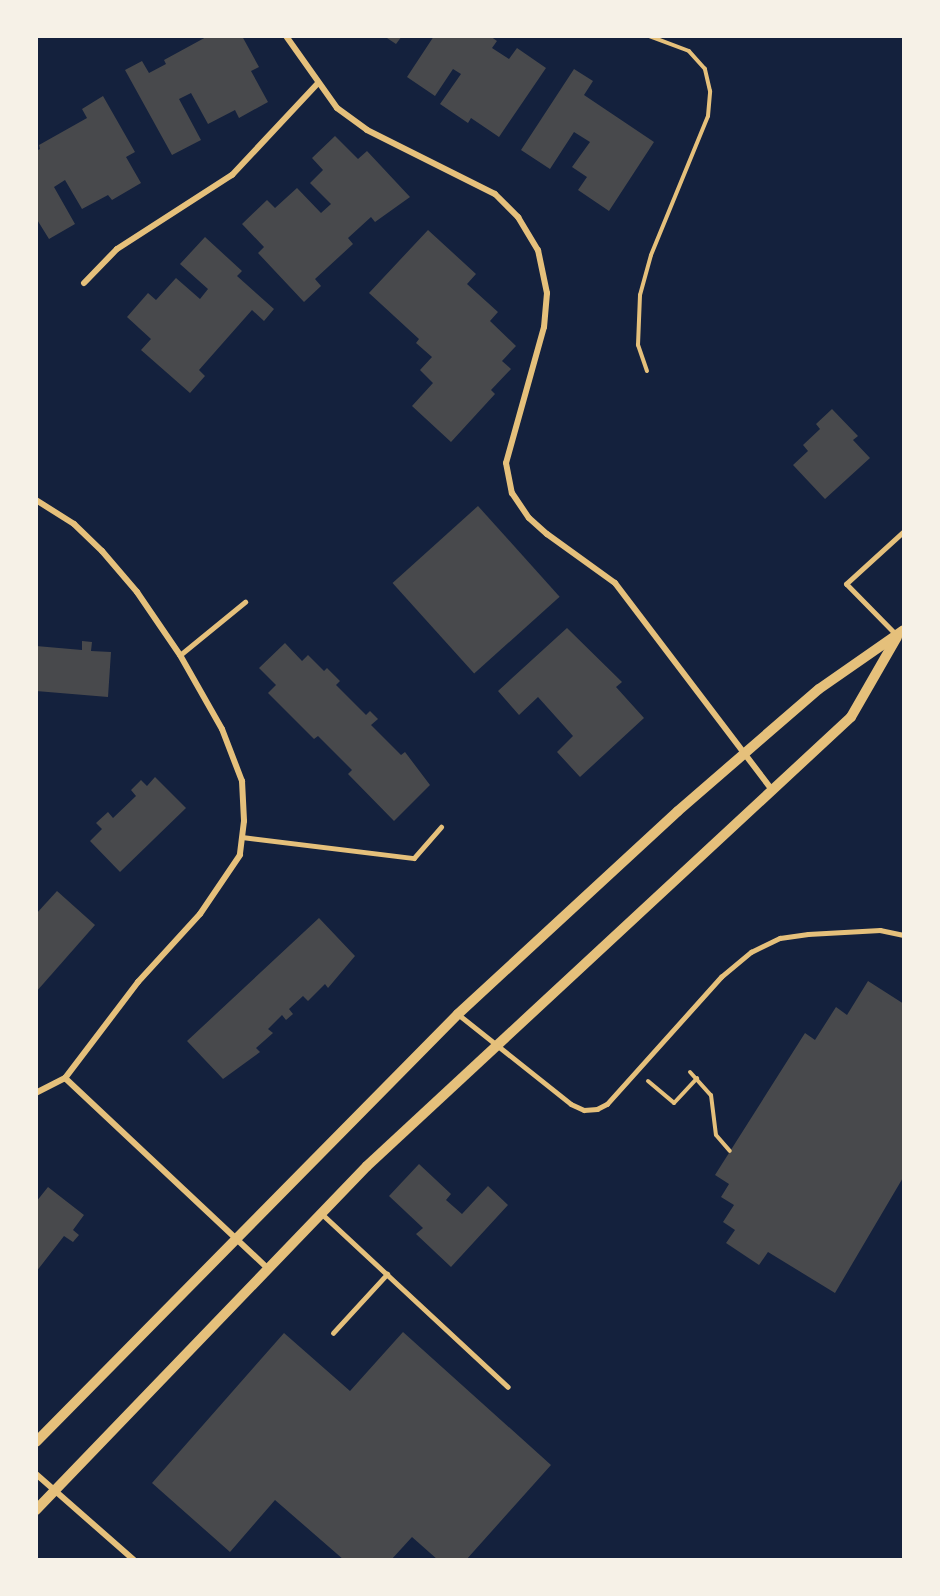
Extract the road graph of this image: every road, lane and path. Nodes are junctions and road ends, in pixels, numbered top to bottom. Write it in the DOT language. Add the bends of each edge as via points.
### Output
graph roads {
  1 [pos="286,36"];
  2 [pos="649,36"];
  3 [pos="318,83"];
  4 [pos="84,283"];
  5 [pos="647,371"];
  6 [pos="36,500"];
  7 [pos="904,531"];
  8 [pos="245,602"];
  9 [pos="901,634"];
  10 [pos="180,655"];
  11 [pos="744,754"];
  12 [pos="772,790"];
  13 [pos="441,827"];
  14 [pos="242,837"];
  15 [pos="904,935"];
  16 [pos="458,1014"];
  17 [pos="494,1044"];
  18 [pos="636,1071"];
  19 [pos="690,1072"];
  20 [pos="65,1078"];
  21 [pos="698,1078"];
  22 [pos="36,1093"];
  23 [pos="730,1151"];
  24 [pos="321,1213"];
  25 [pos="233,1240"];
  26 [pos="267,1268"];
  27 [pos="387,1274"];
  28 [pos="333,1333"];
  29 [pos="508,1387"];
  30 [pos="36,1442"];
  31 [pos="36,1474"];
  32 [pos="55,1490"];
  33 [pos="36,1510"];
  34 [pos="134,1560"];
  1 -- 3 [label="street"];
  2 -- 5 [label="path" via="688,51 705,69 710,91 708,116 651,255 640,295 638,345"];
  3 -- 4 [label="street" via="232,175 117,249"];
  3 -- 11 [label="street" via="337,108 367,130 495,194 518,217 538,250 547,293 544,327 506,463 512,493 528,518 615,583"];
  6 -- 10 [label="street" via="74,524 102,551 137,592"];
  7 -- 9 [label="lane" via="846,584"];
  8 -- 10 [label="lane"];
  9 -- 11 [label="street" via="819,689"];
  9 -- 12 [label="street" via="851,717"];
  10 -- 14 [label="street" via="222,729 242,781"];
  11 -- 12 [label="street"];
  11 -- 16 [label="street"];
  12 -- 17 [label="street"];
  13 -- 14 [label="lane" via="414,858"];
  14 -- 20 [label="street" via="240,855 200,914 138,982"];
  15 -- 18 [label="lane" via="880,930 808,934 780,938 751,952 721,977"];
  16 -- 17 [label="lane"];
  16 -- 25 [label="street"];
  17 -- 18 [label="lane" via="584,1110 607,1104"];
  17 -- 24 [label="street"];
  18 -- 21 [label="path" via="674,1103"];
  19 -- 21 [label="path"];
  20 -- 22 [label="street"];
  20 -- 25 [label="street"];
  21 -- 23 [label="path" via="711,1095 716,1136"];
  24 -- 26 [label="street"];
  24 -- 27 [label="lane"];
  25 -- 26 [label="street"];
  25 -- 30 [label="street"];
  26 -- 32 [label="street"];
  27 -- 28 [label="lane"];
  27 -- 29 [label="lane"];
  31 -- 32 [label="street"];
  32 -- 33 [label="street"];
  32 -- 34 [label="street"];
}
